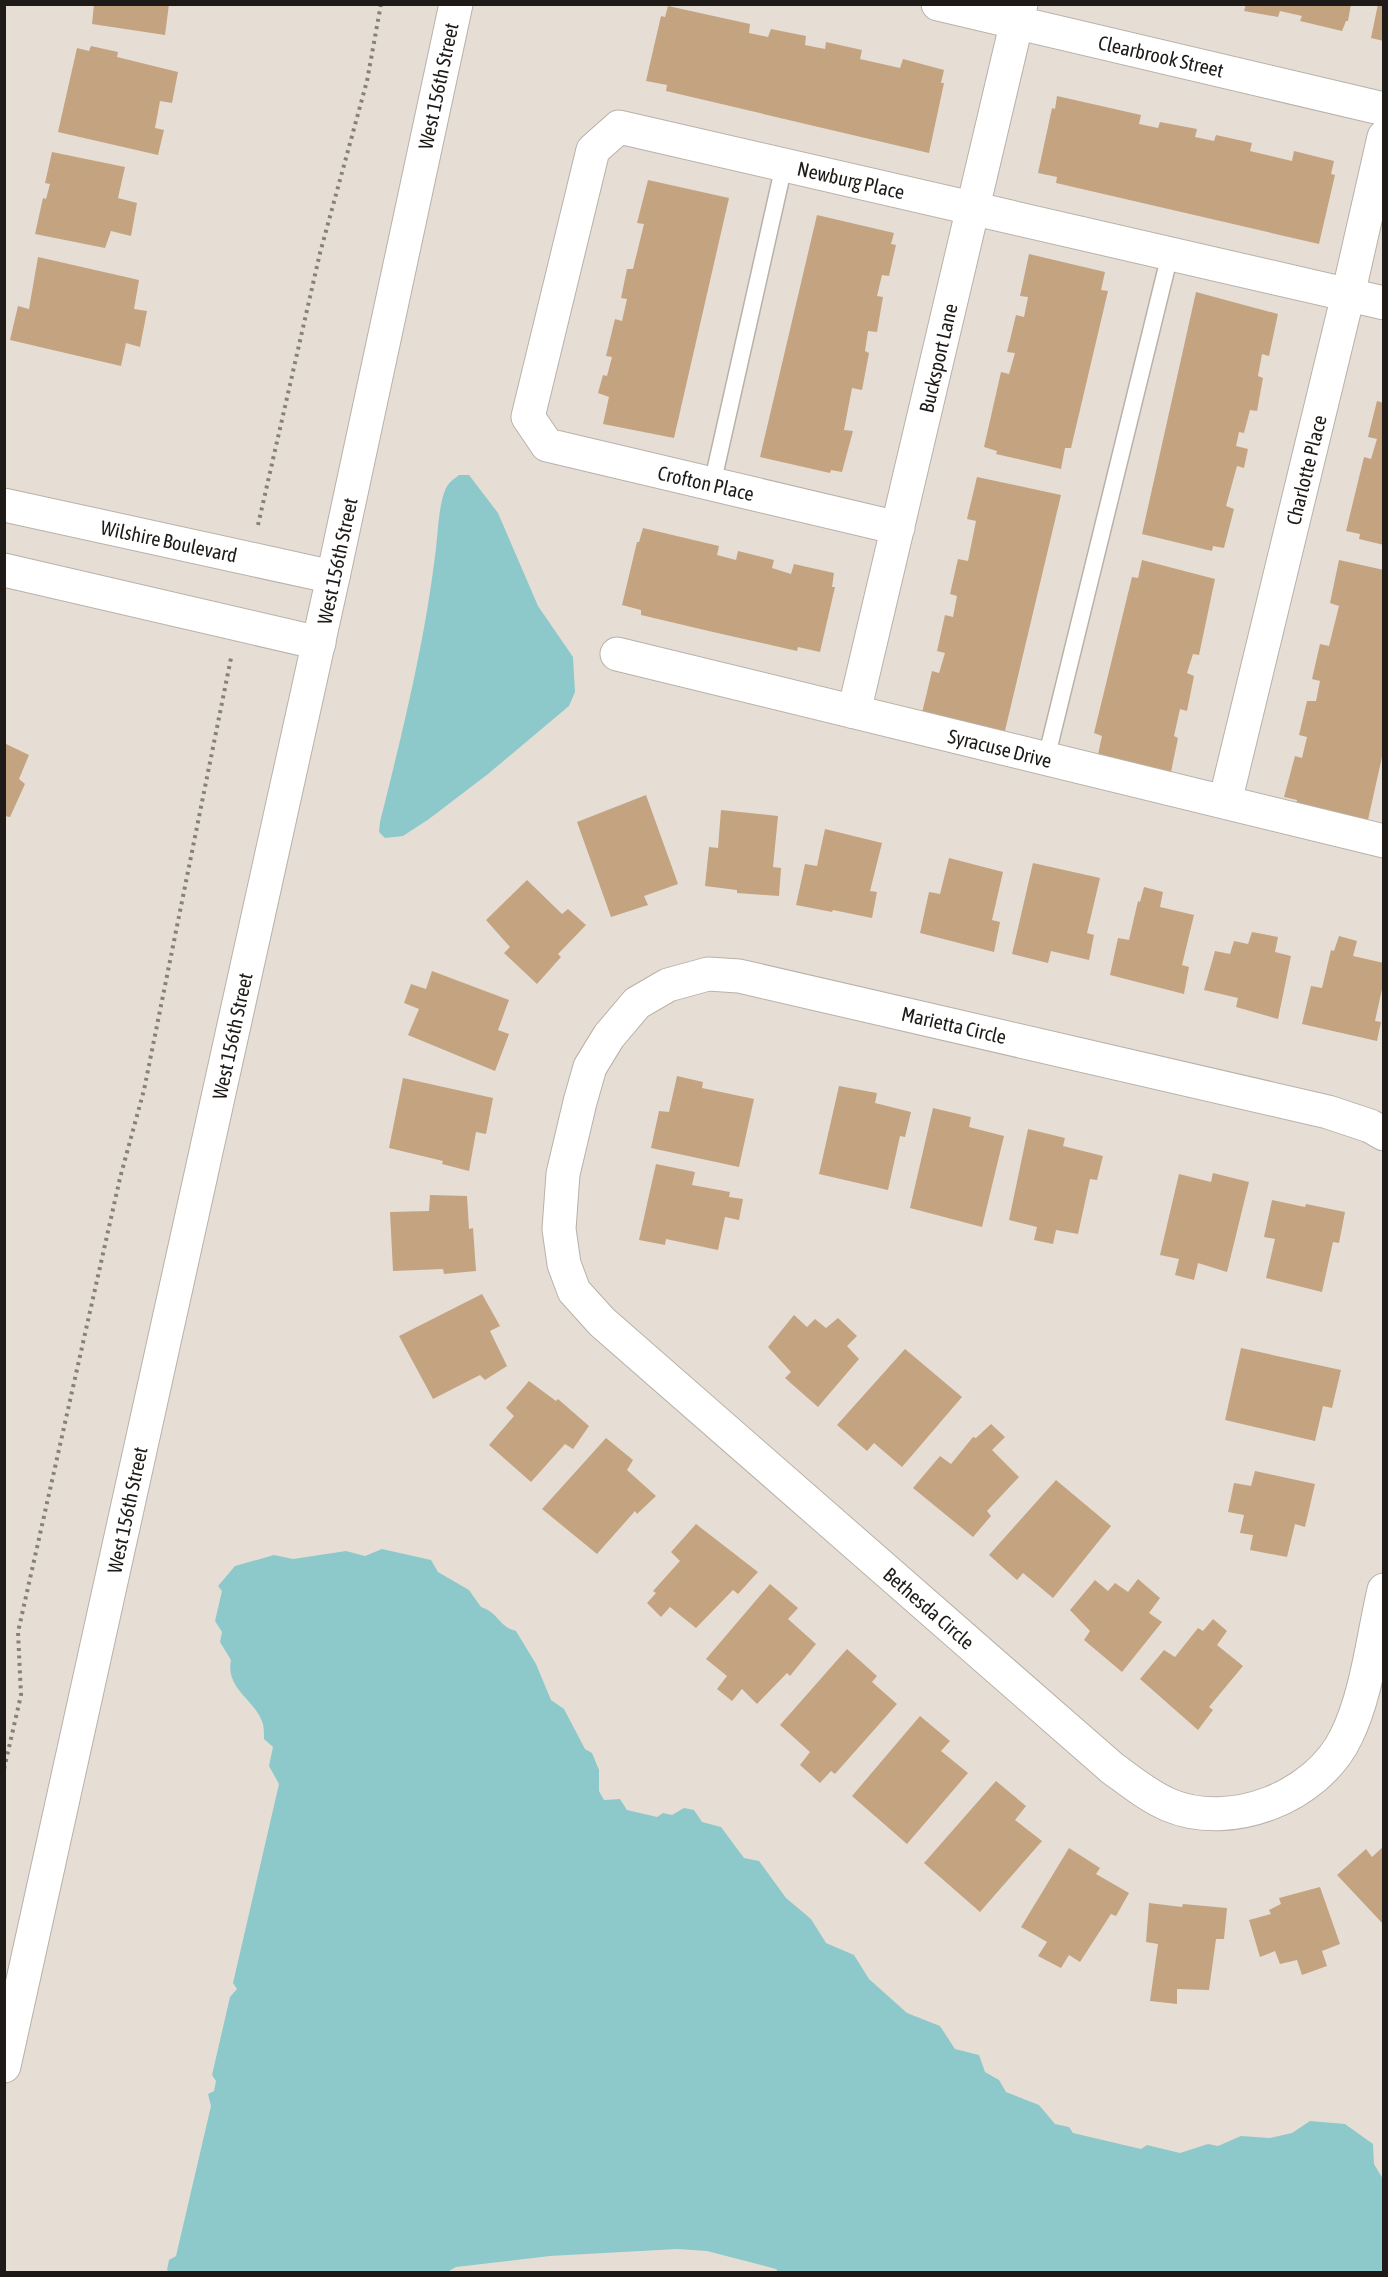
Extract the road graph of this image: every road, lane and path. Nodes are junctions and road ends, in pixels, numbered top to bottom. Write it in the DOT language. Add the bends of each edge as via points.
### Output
graph roads {
  1 [pos="381,4"];
  2 [pos="456,4"];
  3 [pos="938,4"];
  4 [pos="1019,13"];
  5 [pos="1383,109"];
  6 [pos="1383,136"];
  7 [pos="784,165"];
  8 [pos="974,209"];
  9 [pos="1170,254"];
  10 [pos="1348,295"];
  11 [pos="1383,303"];
  12 [pos="528,417"];
  13 [pos="712,485"];
  14 [pos="4,505"];
  15 [pos="898,528"];
  16 [pos="251,559"];
  17 [pos="4,570"];
  18 [pos="333,577"];
  19 [pos="238,624"];
  20 [pos="319,643"];
  21 [pos="617,654"];
  22 [pos="854,712"];
  23 [pos="1046,759"];
  24 [pos="1225,802"];
  25 [pos="1383,841"];
  26 [pos="580,1102"];
  27 [pos="1383,1134"];
  28 [pos="1383,1590"];
  29 [pos="4,1769"];
  30 [pos="4,2066"];
  1 -- 16 [label="path" via="367,81 320,253"];
  2 -- 18 [label="street, West 156th Street"];
  3 -- 4 [label="street, Clearbrook Street"];
  4 -- 5 [label="street, Clearbrook Street"];
  4 -- 8 [label="street, Bucksport Lane"];
  6 -- 10 [label="street, Charlotte Place"];
  7 -- 8 [label="street, Newburg Place"];
  7 -- 12 [label="street, Newburg Place" via="619,127 593,150"];
  7 -- 13 [label="lane"];
  8 -- 9 [label="street, Newburg Place"];
  8 -- 15 [label="street, Bucksport Lane"];
  9 -- 10 [label="street, Newburg Place"];
  9 -- 23 [label="lane"];
  10 -- 11 [label="street, Newburg Place"];
  10 -- 24 [label="street, Charlotte Place"];
  12 -- 13 [label="street, Crofton Place" via="547,444"];
  13 -- 15 [label="street, Crofton Place"];
  14 -- 16 [label="street, Wilshire Boulevard"];
  15 -- 22 [label="street, Bucksport Lane"];
  16 -- 18 [label="street, Wilshire Boulevard"];
  17 -- 19 [label="street"];
  18 -- 20 [label="street, West 156th Street"];
  19 -- 20 [label="street"];
  19 -- 29 [label="path" via="144,1090 120,1178 18,1632 21,1695"];
  20 -- 30 [label="street, West 156th Street"];
  21 -- 22 [label="street, Syracuse Drive"];
  22 -- 23 [label="street, Syracuse Drive"];
  23 -- 24 [label="street, Syracuse Drive"];
  24 -- 25 [label="street, Syracuse Drive"];
  26 -- 27 [label="street, Marietta Circle" via="590,1067 638,1003 668,985 708,974 739,976 1328,1112"];
  26 -- 28 [label="street, Bethesda Circle" via="563,1174 559,1229 564,1263 574,1291 611,1330 1143,1791 1170,1806 1199,1814 1233,1814 1272,1804 1309,1780 1345,1739 1357,1711"];
}
